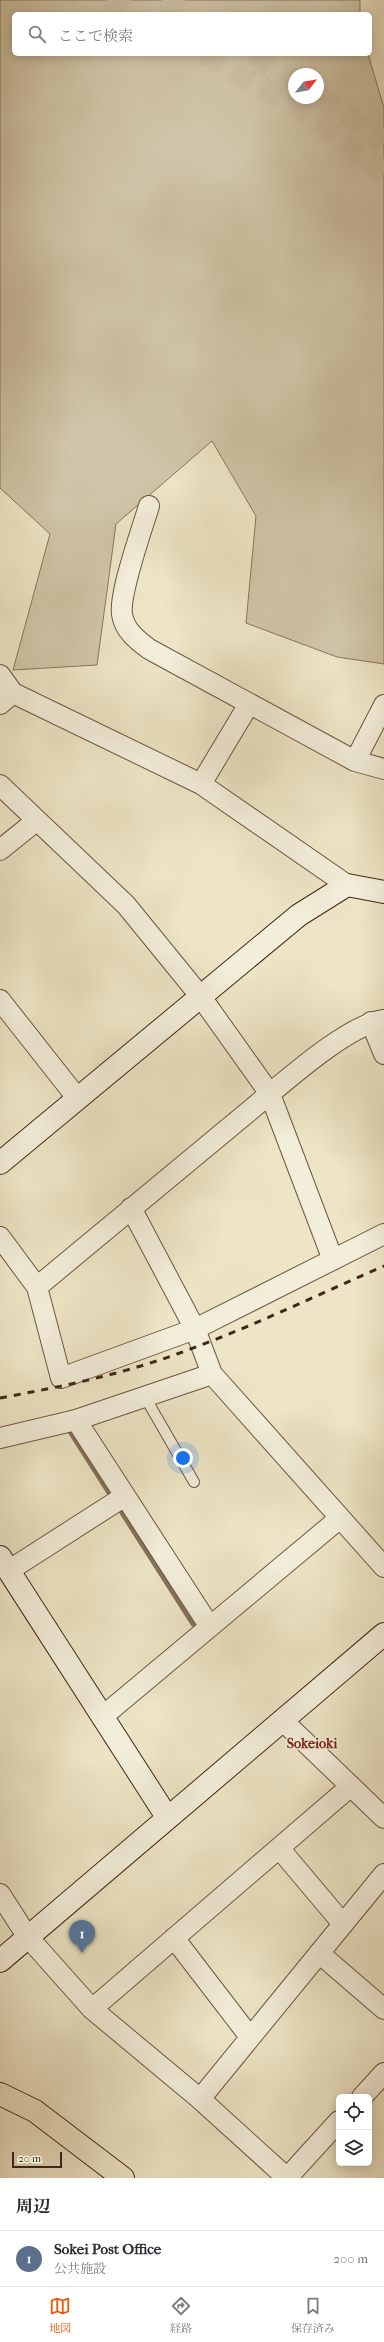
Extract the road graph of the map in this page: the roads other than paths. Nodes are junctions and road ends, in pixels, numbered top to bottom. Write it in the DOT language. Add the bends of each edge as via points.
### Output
graph roads {
  1 [pos="149,506"];
  2 [pos="0,675"];
  3 [pos="7,698"];
  4 [pos="249,704"];
  5 [pos="384,705"];
  6 [pos="355,761"];
  7 [pos="384,769"];
  8 [pos="201,784"];
  9 [pos="0,785"];
  10 [pos="36,821"];
  11 [pos="0,850"];
  12 [pos="347,885"];
  13 [pos="384,892"];
  14 [pos="201,997"];
  15 [pos="0,1000"];
  16 [pos="377,1021"];
  17 [pos="384,1054"];
  18 [pos="270,1094"];
  19 [pos="78,1099"];
  20 [pos="0,1163"];
  21 [pos="131,1208"];
  22 [pos="384,1234"];
  23 [pos="0,1237"];
  24 [pos="332,1260"];
  25 [pos="37,1287"];
  26 [pos="195,1328"];
  27 [pos="212,1374"];
  28 [pos="145,1397"];
  29 [pos="76,1420"];
  30 [pos="0,1438"];
  31 [pos="194,1482"];
  32 [pos="125,1496"];
  33 [pos="340,1518"];
  34 [pos="4,1564"];
  35 [pos="384,1567"];
  36 [pos="210,1627"];
  37 [pos="384,1634"];
  38 [pos="102,1717"];
  39 [pos="282,1720"];
  40 [pos="351,1786"];
  41 [pos="167,1817"];
  42 [pos="384,1818"];
  43 [pos="279,1848"];
  44 [pos="384,1874"];
  45 [pos="0,1894"];
  46 [pos="342,1924"];
  47 [pos="27,1936"];
  48 [pos="174,1938"];
  49 [pos="319,1952"];
  50 [pos="0,1961"];
  51 [pos="92,2009"];
  52 [pos="384,2009"];
  53 [pos="250,2037"];
  54 [pos="384,2073"];
  55 [pos="0,2094"];
  56 [pos="365,2094"];
  57 [pos="200,2099"];
  58 [pos="336,2124"];
  59 [pos="124,2178"];
  1 -- 4 [label="street" via="124,592 122,614 130,634 149,649"];
  2 -- 3 [label="street"];
  3 -- 8 [label="street"];
  4 -- 6 [label="street"];
  4 -- 8 [label="street"];
  5 -- 6 [label="street"];
  6 -- 7 [label="street"];
  8 -- 12 [label="street"];
  9 -- 10 [label="street"];
  10 -- 11 [label="street"];
  10 -- 14 [label="street" via="126,905"];
  12 -- 13 [label="street"];
  12 -- 14 [label="street" via="299,915"];
  14 -- 18 [label="street"];
  14 -- 19 [label="street"];
  15 -- 19 [label="street"];
  16 -- 17 [label="street"];
  16 -- 18 [label="street" via="343,1037"];
  18 -- 21 [label="street"];
  18 -- 24 [label="street"];
  19 -- 20 [label="street"];
  21 -- 25 [label="street"];
  21 -- 26 [label="street"];
  22 -- 24 [label="street"];
  23 -- 25 [label="street"];
  24 -- 26 [label="street"];
  25 -- 26 [label="street" via="61,1378"];
  26 -- 27 [label="street"];
  27 -- 28 [label="street"];
  27 -- 33 [label="street"];
  28 -- 29 [label="street"];
  28 -- 31 [label="lane"];
  29 -- 30 [label="street"];
  29 -- 32 [label="street"];
  32 -- 34 [label="street"];
  32 -- 36 [label="street"];
  33 -- 35 [label="street"];
  33 -- 36 [label="street"];
  34 -- 38 [label="street"];
  36 -- 38 [label="street"];
  37 -- 39 [label="street"];
  38 -- 41 [label="street"];
  39 -- 40 [label="street"];
  39 -- 41 [label="street"];
  40 -- 42 [label="street"];
  40 -- 43 [label="street"];
  41 -- 47 [label="street"];
  43 -- 46 [label="street"];
  43 -- 48 [label="street"];
  44 -- 46 [label="street"];
  45 -- 47 [label="street"];
  46 -- 49 [label="street"];
  47 -- 50 [label="street"];
  47 -- 51 [label="street"];
  48 -- 51 [label="street"];
  48 -- 53 [label="street"];
  49 -- 52 [label="street"];
  49 -- 53 [label="street"];
  51 -- 57 [label="street"];
  53 -- 57 [label="street"];
  54 -- 56 [label="street"];
  55 -- 59 [label="highway" via="35,2111"];
  57 -- 58 [label="street" via="286,2178"];
}
